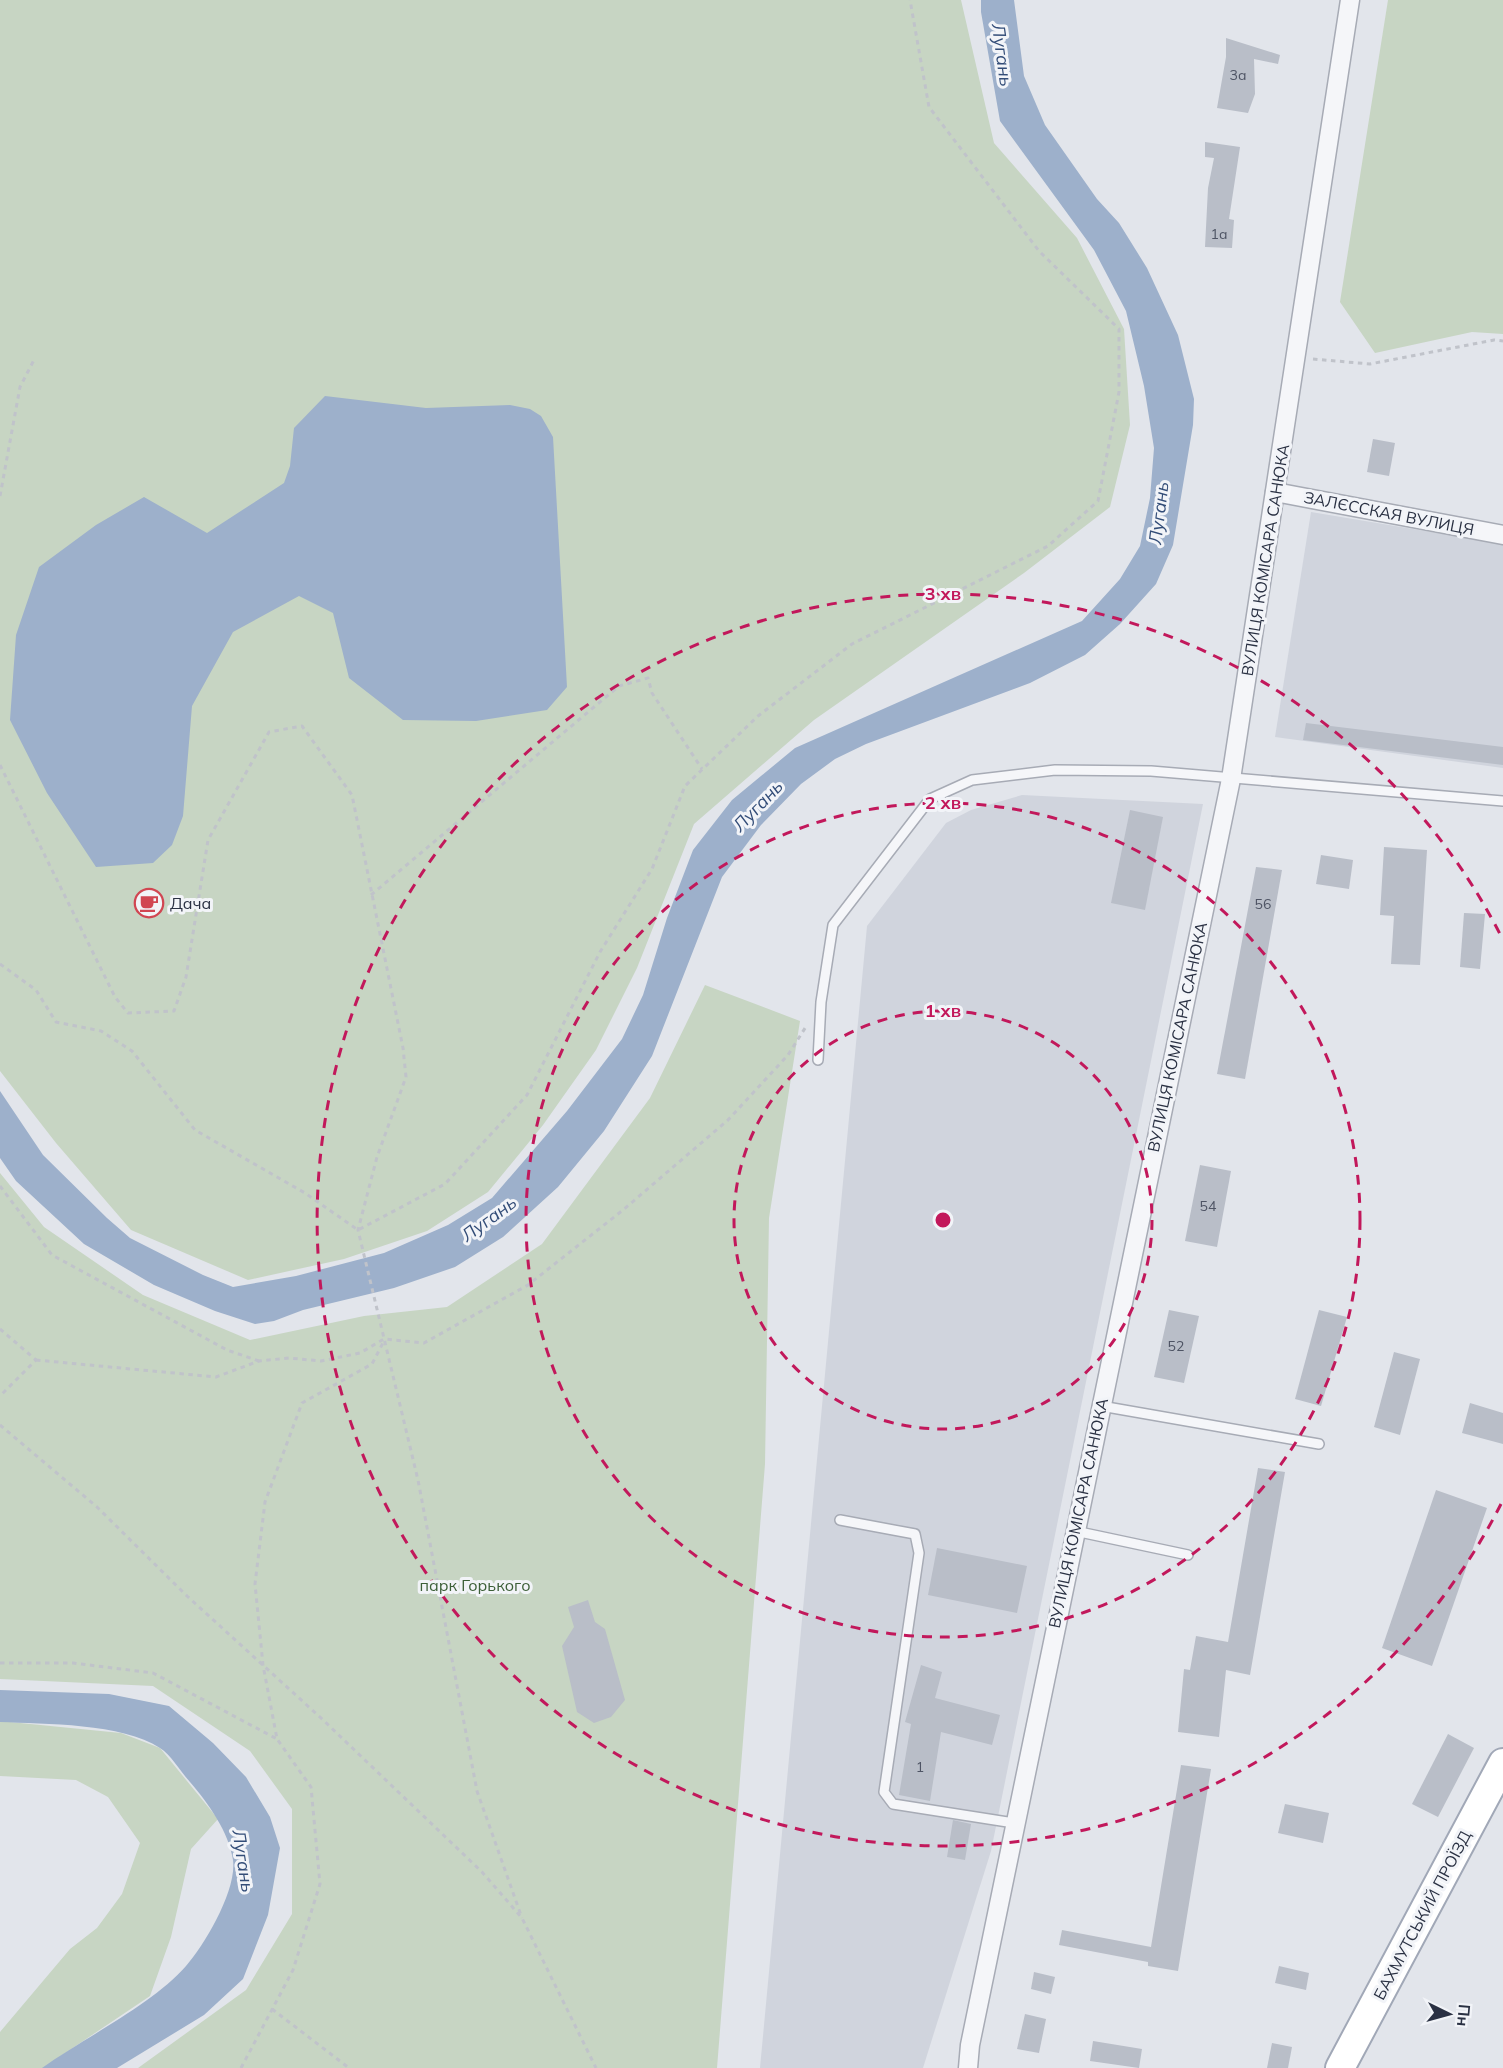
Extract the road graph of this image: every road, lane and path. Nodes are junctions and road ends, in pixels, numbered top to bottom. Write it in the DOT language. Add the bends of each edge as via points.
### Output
graph roads {
  1 [pos="902,0"];
  2 [pos="1350,0"];
  3 [pos="910,2"];
  4 [pos="1503,341"];
  5 [pos="1296,357"];
  6 [pos="35,358"];
  7 [pos="1275,492"];
  8 [pos="0,496"];
  9 [pos="1503,535"];
  10 [pos="0,765"];
  11 [pos="702,769"];
  12 [pos="1231,779"];
  13 [pos="1503,801"];
  14 [pos="371,895"];
  15 [pos="0,964"];
  16 [pos="821,1002"];
  17 [pos="818,1060"];
  18 [pos="0,1186"];
  19 [pos="358,1230"];
  20 [pos="0,1329"];
  21 [pos="384,1339"];
  22 [pos="36,1360"];
  23 [pos="259,1361"];
  24 [pos="0,1396"];
  25 [pos="1101,1406"];
  26 [pos="0,1425"];
  27 [pos="1319,1444"];
  28 [pos="840,1520"];
  29 [pos="1075,1531"];
  30 [pos="1188,1555"];
  31 [pos="0,1664"];
  32 [pos="263,1665"];
  33 [pos="277,1739"];
  34 [pos="1503,1763"];
  35 [pos="1014,1823"];
  36 [pos="522,1918"];
  37 [pos="271,2009"];
  38 [pos="241,2068"];
  39 [pos="349,2068"];
  40 [pos="596,2068"];
  41 [pos="968,2068"];
  42 [pos="1340,2068"];
  1 -- 3 [label="path"];
  2 -- 5 [label="street, ВУЛИЦЯ КОМІСАРА САНЮКА"];
  3 -- 11 [label="path" via="929,107 1039,251 1119,329 1119,392 1098,501 1048,546 852,644 758,716"];
  4 -- 5 [label="path" via="1370,364"];
  5 -- 7 [label="street, ВУЛИЦЯ КОМІСАРА САНЮКА"];
  6 -- 8 [label="path" via="20,387"];
  7 -- 9 [label="street, ЗАЛЄССКАЯ ВУЛИЦЯ"];
  7 -- 12 [label="street, ВУЛИЦЯ КОМІСАРА САНЮКА"];
  10 -- 14 [label="path" via="115,997 128,1013 174,1011 186,977 208,840 269,732 302,726 352,795"];
  11 -- 14 [label="path" via="652,693 648,678 620,686"];
  11 -- 19 [label="path" via="685,786 652,869 600,952 527,1095 445,1184"];
  12 -- 13 [label="lane"];
  12 -- 16 [label="lane" via="1151,771 1055,770 972,780 930,799 833,925"];
  12 -- 25 [label="street, ВУЛИЦЯ КОМІСАРА САНЮКА"];
  14 -- 19 [label="path" via="404,1048 406,1077 377,1157"];
  15 -- 19 [label="path" via="36,990 56,1022 101,1031 132,1051 195,1130 305,1193"];
  16 -- 17 [label="lane"];
  16 -- 21 [label="path" via="788,1056 728,1120 528,1285 424,1343"];
  18 -- 23 [label="path" via="52,1255 227,1350"];
  19 -- 21 [label="path"];
  20 -- 22 [label="path"];
  21 -- 23 [label="path" via="360,1353 321,1361"];
  21 -- 32 [label="path" via="372,1364 302,1403 265,1502 255,1584"];
  21 -- 36 [label="path" via="418,1480 477,1791"];
  22 -- 23 [label="path" via="216,1377"];
  22 -- 24 [label="path"];
  25 -- 27 [label="lane"];
  25 -- 29 [label="street, ВУЛИЦЯ КОМІСАРА САНЮКА"];
  26 -- 32 [label="path" via="97,1507"];
  28 -- 35 [label="lane" via="915,1534 919,1553 884,1792 893,1804"];
  29 -- 30 [label="lane"];
  29 -- 35 [label="street, ВУЛИЦЯ КОМІСАРА САНЮКА"];
  31 -- 33 [label="path" via="72,1663 153,1673"];
  32 -- 33 [label="path"];
  32 -- 36 [label="path" via="482,1872"];
  33 -- 37 [label="path" via="311,1787 320,1884 293,1970"];
  34 -- 42 [label="main road, БАХМУТСЬКИЙ ПРОЇЗД"];
  35 -- 41 [label="street, ВУЛИЦЯ КОМІСАРА САНЮКА"];
  36 -- 40 [label="path"];
  37 -- 38 [label="path"];
  37 -- 39 [label="path"];
}
